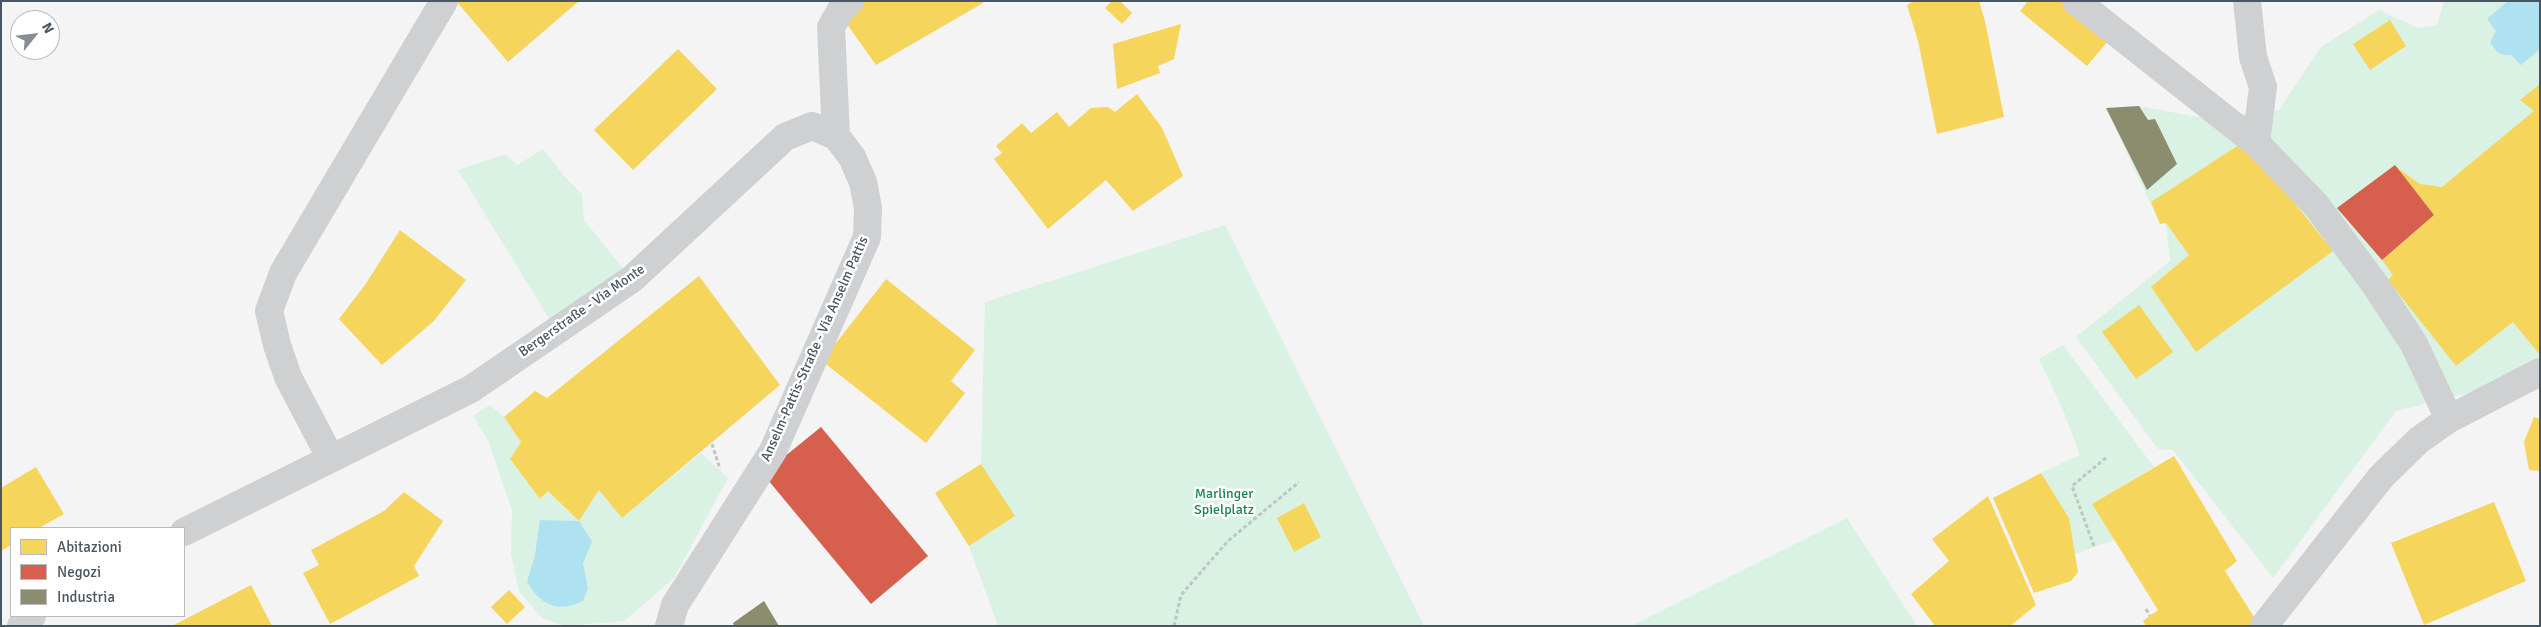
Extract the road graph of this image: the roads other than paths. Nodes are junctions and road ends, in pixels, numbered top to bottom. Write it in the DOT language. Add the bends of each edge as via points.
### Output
graph roads {
  1 [pos="444,1"];
  2 [pos="850,1"];
  3 [pos="2076,1"];
  4 [pos="2246,1"];
  5 [pos="836,136"];
  6 [pos="2256,143"];
  7 [pos="2540,372"];
  8 [pos="2449,419"];
  9 [pos="330,457"];
  10 [pos="185,531"];
  11 [pos="31,617"];
  12 [pos="21,626"];
  13 [pos="669,626"];
  14 [pos="2264,626"];
  1 -- 9 [label="street" via="283,273 269,311 276,345 288,377"];
  2 -- 5 [label="street" via="831,27"];
  3 -- 6 [label="street"];
  4 -- 6 [label="street" via="2253,57 2263,87"];
  5 -- 9 [label="street, Bergerstraße - Via Monte" via="812,126 785,137 632,279 471,389"];
  5 -- 13 [label="street, Anselm-Pattis-Straße - Via Anselm Pattis" via="852,157 863,182 868,208 867,236 773,451 675,604"];
  6 -- 8 [label="street" via="2316,205 2374,283 2414,344"];
  7 -- 8 [label="street"];
  8 -- 14 [label="street" via="2419,440 2381,477"];
  9 -- 10 [label="street, Bergerstraße - Via Monte"];
  11 -- 12 [label="street"];
}
